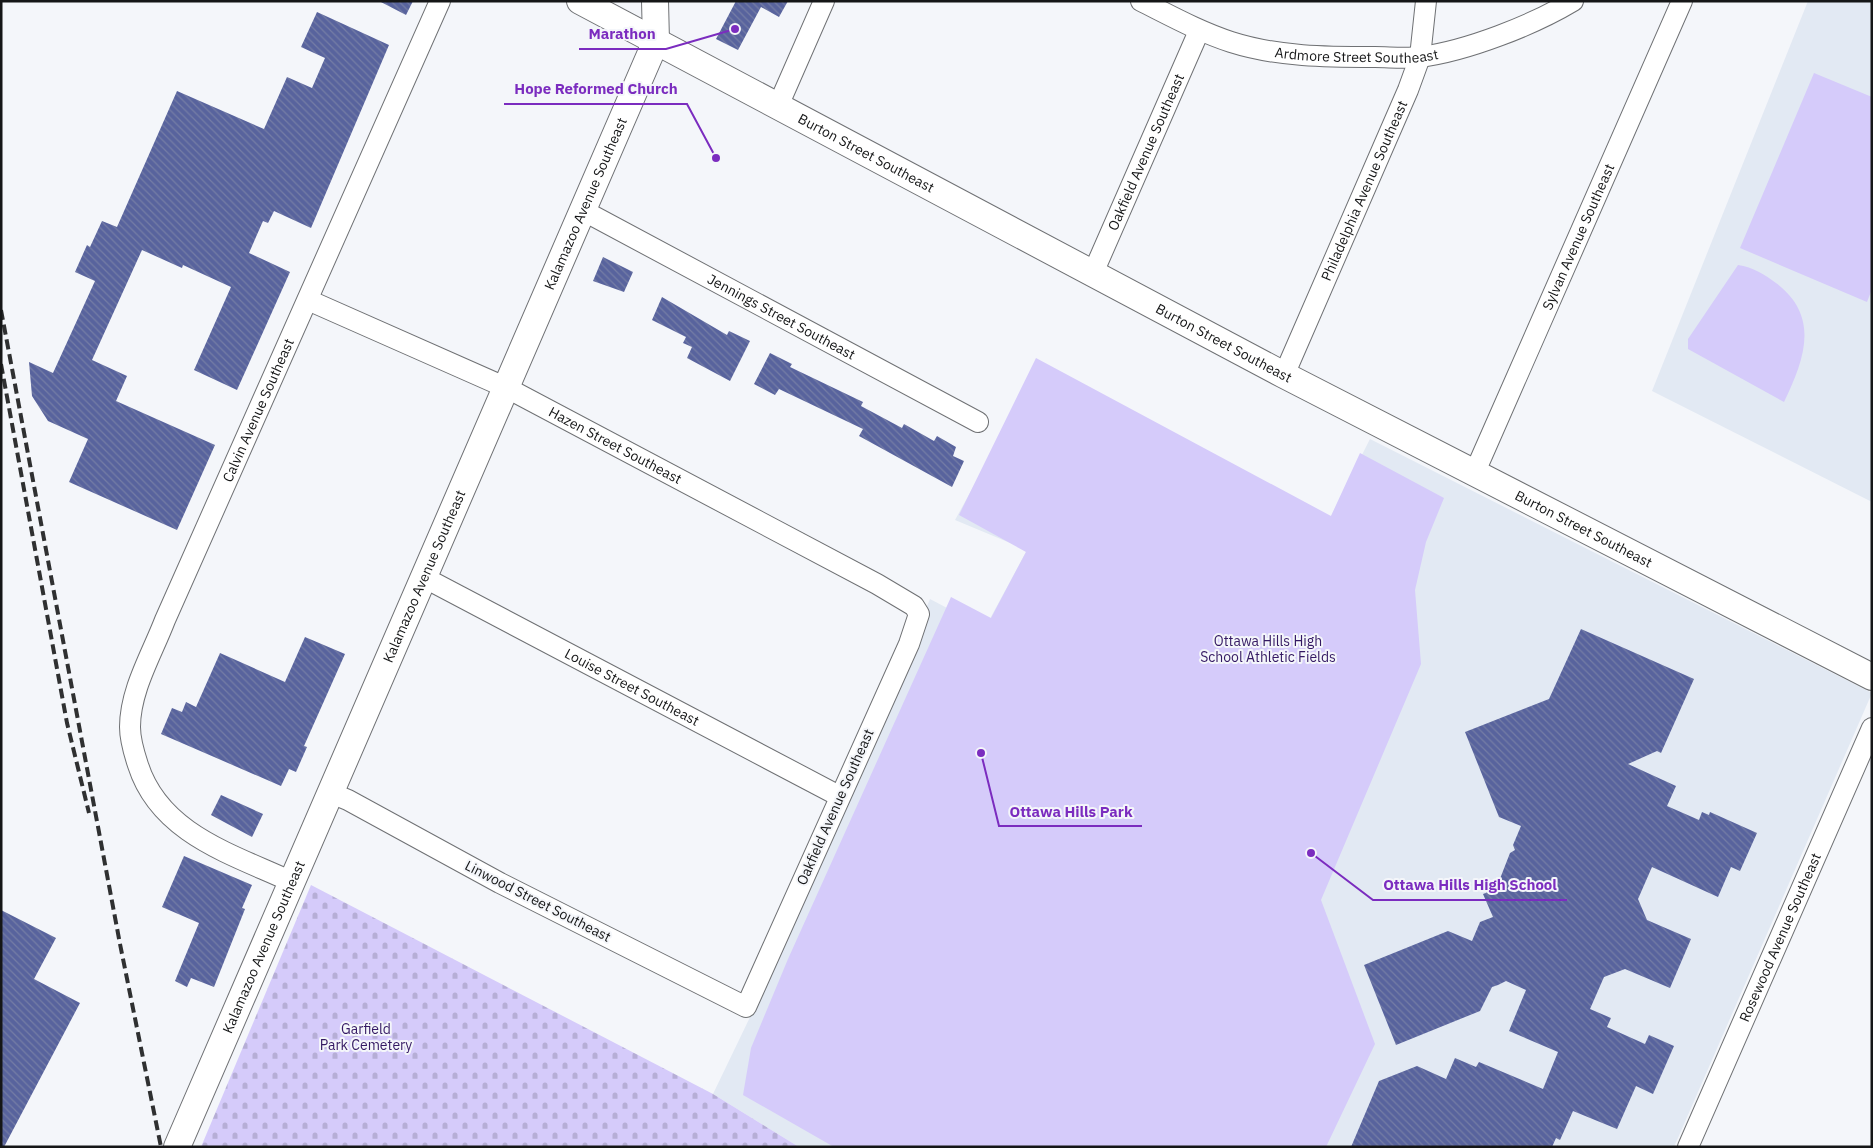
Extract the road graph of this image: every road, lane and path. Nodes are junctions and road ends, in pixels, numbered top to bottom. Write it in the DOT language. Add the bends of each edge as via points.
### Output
graph roads {
  1 [pos="440,1"];
  2 [pos="580,1"];
  3 [pos="655,1"];
  4 [pos="824,1"];
  5 [pos="1142,1"];
  6 [pos="1426,1"];
  7 [pos="1573,1"];
  8 [pos="1682,1"];
  9 [pos="1199,31"];
  10 [pos="656,41"];
  11 [pos="1420,57"];
  12 [pos="778,106"];
  13 [pos="584,212"];
  14 [pos="1093,273"];
  15 [pos="308,300"];
  16 [pos="1284,375"];
  17 [pos="507,388"];
  18 [pos="978,422"];
  19 [pos="1474,474"];
  20 [pos="425,578"];
  21 [pos="914,606"];
  22 [pos="1872,677"];
  23 [pos="1872,728"];
  24 [pos="331,793"];
  25 [pos="839,796"];
  26 [pos="292,882"];
  27 [pos="746,1008"];
  28 [pos="177,1147"];
  29 [pos="1688,1147"];
  1 -- 15 [label="street, Calvin Avenue Southeast"];
  2 -- 10 [label="main road, Burton Street Southeast"];
  3 -- 10 [label="main road, Kalamazoo Avenue Southeast"];
  4 -- 12 [label="street"];
  5 -- 9 [label="street, Ardmore Street Southeast"];
  6 -- 11 [label="street, Philadelphia Avenue Southeast"];
  7 -- 11 [label="street, Ardmore Street Southeast" via="1549,16 1476,43"];
  8 -- 19 [label="street, Sylvan Avenue Southeast"];
  9 -- 11 [label="street, Ardmore Street Southeast" via="1264,50 1305,56"];
  9 -- 14 [label="street, Oakfield Avenue Southeast"];
  10 -- 12 [label="main road, Burton Street Southeast"];
  10 -- 13 [label="main road, Kalamazoo Avenue Southeast"];
  11 -- 16 [label="street, Philadelphia Avenue Southeast"];
  12 -- 14 [label="main road, Burton Street Southeast"];
  13 -- 17 [label="main road, Kalamazoo Avenue Southeast"];
  13 -- 18 [label="street, Jennings Street Southeast"];
  14 -- 16 [label="main road, Burton Street Southeast"];
  15 -- 17 [label="street, Hazen Street Southeast"];
  15 -- 26 [label="street, Calvin Avenue Southeast" via="144,668 130,727 142,778 171,819 194,836"];
  16 -- 19 [label="main road, Burton Street Southeast"];
  17 -- 20 [label="main road, Kalamazoo Avenue Southeast"];
  17 -- 21 [label="street, Hazen Street Southeast"];
  19 -- 22 [label="main road, Burton Street Southeast"];
  20 -- 24 [label="main road, Kalamazoo Avenue Southeast"];
  20 -- 25 [label="street, Louise Street Southeast"];
  21 -- 25 [label="street, Oakfield Avenue Southeast" via="919,614 909,644"];
  23 -- 29 [label="street, Rosewood Avenue Southeast"];
  24 -- 26 [label="main road, Kalamazoo Avenue Southeast"];
  24 -- 27 [label="street, Linwood Street Southeast"];
  25 -- 27 [label="street, Oakfield Avenue Southeast"];
  26 -- 28 [label="main road, Kalamazoo Avenue Southeast"];
}
